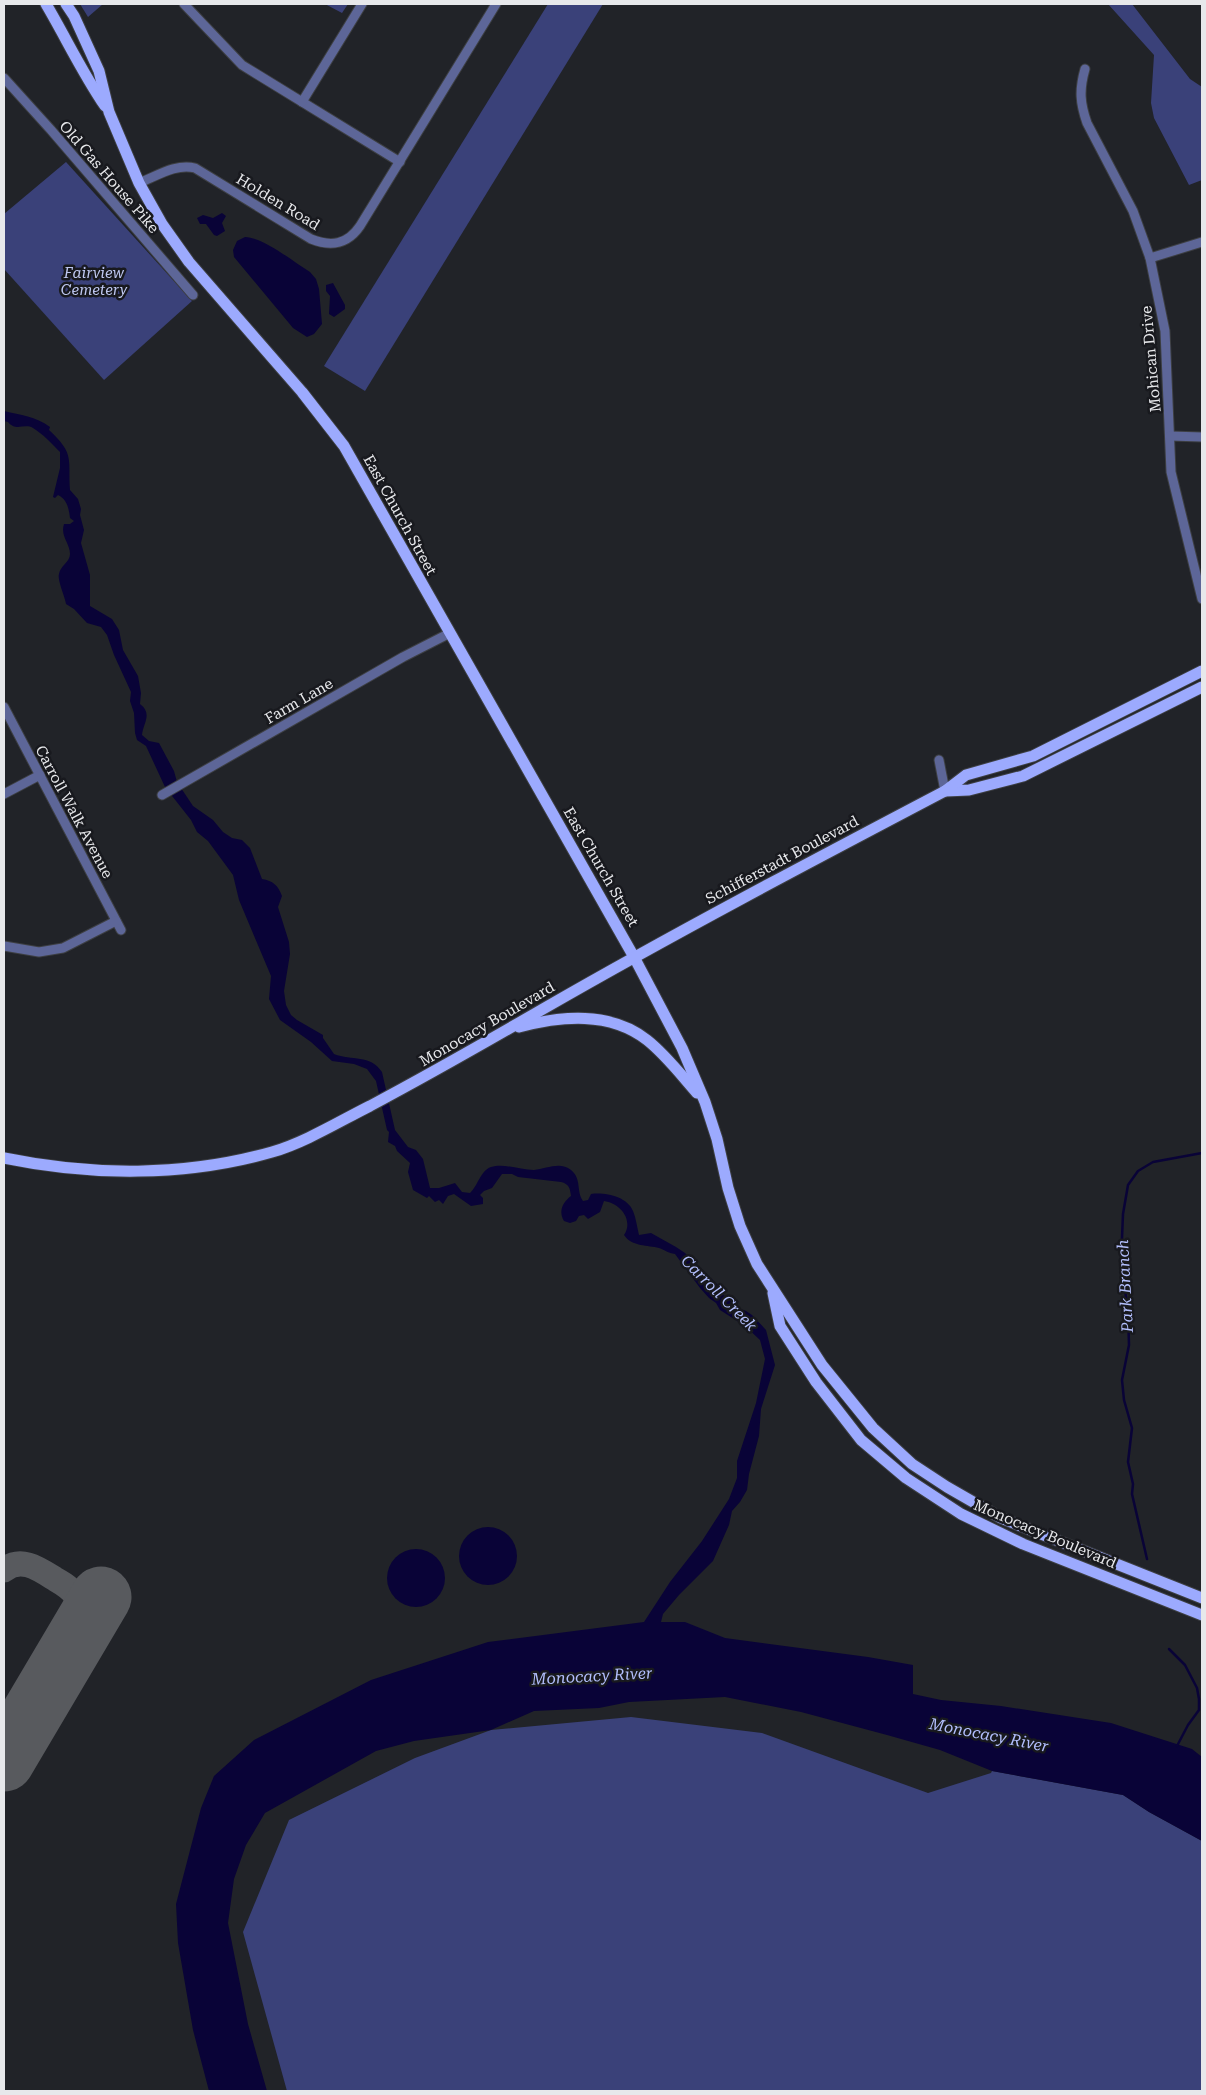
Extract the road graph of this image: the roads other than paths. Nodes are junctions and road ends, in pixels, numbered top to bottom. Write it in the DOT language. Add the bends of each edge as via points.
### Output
graph roads {
  1 [pos="46,4"];
  2 [pos="66,4"];
  3 [pos="184,4"];
  4 [pos="362,4"];
  5 [pos="496,4"];
  6 [pos="1086,69"];
  7 [pos="4,78"];
  8 [pos="302,102"];
  9 [pos="109,112"];
  10 [pos="400,162"];
  11 [pos="139,183"];
  12 [pos="1202,242"];
  13 [pos="1150,258"];
  14 [pos="193,296"];
  15 [pos="1170,436"];
  16 [pos="1202,437"];
  17 [pos="1202,599"];
  18 [pos="450,633"];
  19 [pos="1202,671"];
  20 [pos="1202,687"];
  21 [pos="4,707"];
  22 [pos="939,760"];
  23 [pos="40,775"];
  24 [pos="945,791"];
  25 [pos="4,794"];
  26 [pos="162,795"];
  27 [pos="116,921"];
  28 [pos="121,930"];
  29 [pos="4,948"];
  30 [pos="634,957"];
  31 [pos="507,1029"];
  32 [pos="705,1102"];
  33 [pos="4,1158"];
  34 [pos="772,1289"];
  35 [pos="1202,1598"];
  36 [pos="1202,1615"];
  1 -- 9 [label="main road, East Church Street" via="88,82"];
  2 -- 9 [label="main road, East Church Street" via="99,71"];
  3 -- 8 [label="street" via="233,58"];
  4 -- 8 [label="street"];
  5 -- 10 [label="street, Holden Road"];
  6 -- 13 [label="street, Mohican Drive" via="1080,86 1081,105 1087,123 1133,211"];
  7 -- 14 [label="street, Old Gas House Pike"];
  8 -- 10 [label="street"];
  9 -- 11 [label="main road, East Church Street"];
  10 -- 11 [label="street, Holden Road" via="356,232 330,245 311,239 195,168 178,167"];
  11 -- 18 [label="main road, East Church Street" via="188,262 307,398 344,446"];
  12 -- 13 [label="street"];
  13 -- 15 [label="street, Mohican Drive" via="1165,331"];
  15 -- 16 [label="street"];
  15 -- 17 [label="street, Mohican Drive" via="1171,472"];
  18 -- 26 [label="street, Farm Lane"];
  18 -- 30 [label="main road, East Church Street"];
  19 -- 24 [label="main road, Schifferstadt Boulevard" via="1033,756 966,775"];
  20 -- 24 [label="main road, Schifferstadt Boulevard" via="1024,776 969,790"];
  21 -- 23 [label="street, Carroll Walk Avenue"];
  22 -- 24 [label="street"];
  23 -- 25 [label="street"];
  23 -- 27 [label="street, Carroll Walk Avenue"];
  24 -- 30 [label="main road, Schifferstadt Boulevard"];
  27 -- 28 [label="street, Carroll Walk Avenue"];
  27 -- 29 [label="street" via="63,948 39,952"];
  30 -- 31 [label="main road, Monocacy Boulevard"];
  30 -- 32 [label="main road, Monocacy Boulevard" via="682,1048"];
  31 -- 32 [label="main road" via="580,1017 618,1025 646,1039"];
  31 -- 33 [label="main road, Monocacy Boulevard" via="331,1127 273,1152 212,1165 107,1171"];
  32 -- 34 [label="main road, Monocacy Boulevard" via="740,1226"];
  34 -- 35 [label="main road, Monocacy Boulevard" via="822,1366 848,1399 873,1428 912,1464 1001,1518"];
  34 -- 36 [label="main road, Monocacy Boulevard" via="780,1326 816,1382 861,1440 906,1478 961,1514 1023,1544"];
}
